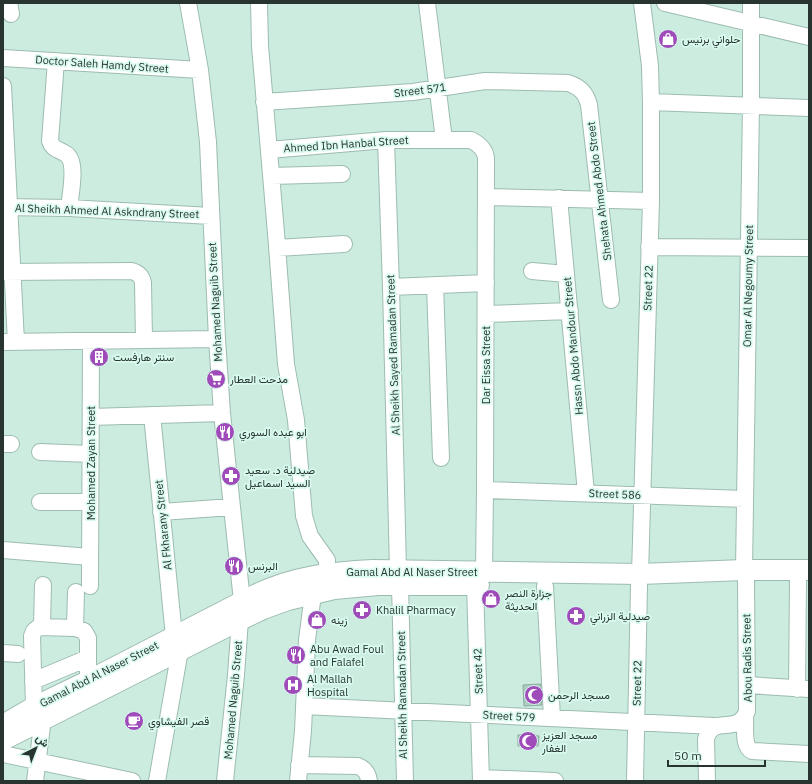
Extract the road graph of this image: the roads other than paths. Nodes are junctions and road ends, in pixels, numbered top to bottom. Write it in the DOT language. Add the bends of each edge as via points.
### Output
graph roads {
  1 [pos="188,3"];
  2 [pos="259,3"];
  3 [pos="427,3"];
  4 [pos="642,3"];
  5 [pos="665,3"];
  6 [pos="751,3"];
  7 [pos="751,23"];
  8 [pos="809,37"];
  9 [pos="3,58"];
  10 [pos="56,61"];
  11 [pos="200,70"];
  12 [pos="3,86"];
  13 [pos="576,86"];
  14 [pos="438,88"];
  15 [pos="264,102"];
  16 [pos="651,102"];
  17 [pos="751,106"];
  18 [pos="809,108"];
  19 [pos="386,140"];
  20 [pos="444,140"];
  21 [pos="4,143"];
  22 [pos="269,150"];
  23 [pos="486,158"];
  24 [pos="342,174"];
  25 [pos="271,176"];
  26 [pos="486,197"];
  27 [pos="560,198"];
  28 [pos="600,199"];
  29 [pos="651,201"];
  30 [pos="6,207"];
  31 [pos="69,208"];
  32 [pos="211,216"];
  33 [pos="344,244"];
  34 [pos="649,247"];
  35 [pos="749,247"];
  36 [pos="277,248"];
  37 [pos="809,248"];
  38 [pos="532,271"];
  39 [pos="7,272"];
  40 [pos="566,274"];
  41 [pos="486,283"];
  42 [pos="435,285"];
  43 [pos="391,287"];
  44 [pos="611,300"];
  45 [pos="570,311"];
  46 [pos="486,314"];
  47 [pos="217,339"];
  48 [pos="144,340"];
  49 [pos="92,341"];
  50 [pos="9,342"];
  51 [pos="222,413"];
  52 [pos="152,414"];
  53 [pos="91,417"];
  54 [pos="40,452"];
  55 [pos="91,454"];
  56 [pos="441,458"];
  57 [pos="485,490"];
  58 [pos="586,493"];
  59 [pos="641,495"];
  60 [pos="745,499"];
  61 [pos="40,502"];
  62 [pos="90,502"];
  63 [pos="232,507"];
  64 [pos="161,512"];
  65 [pos="3,550"];
  66 [pos="90,557"];
  67 [pos="327,574"];
  68 [pos="745,574"];
  69 [pos="805,577"];
  70 [pos="399,578"];
  71 [pos="479,578"];
  72 [pos="640,579"];
  73 [pos="43,585"];
  74 [pos="545,586"];
  75 [pos="313,594"];
  76 [pos="241,611"];
  77 [pos="42,626"];
  78 [pos="75,628"];
  79 [pos="177,643"];
  80 [pos="88,658"];
  81 [pos="33,681"];
  82 [pos="88,681"];
  83 [pos="747,685"];
  84 [pos="803,689"];
  85 [pos="304,706"];
  86 [pos="402,711"];
  87 [pos="38,713"];
  88 [pos="480,715"];
  89 [pos="745,716"];
  90 [pos="552,718"];
  91 [pos="636,722"];
  92 [pos="3,725"];
  93 [pos="714,726"];
  94 [pos="3,740"];
  95 [pos="3,754"];
  96 [pos="809,754"];
  97 [pos="38,761"];
  98 [pos="299,765"];
  99 [pos="481,780"];
  100 [pos="35,781"];
  101 [pos="132,781"];
  102 [pos="157,781"];
  103 [pos="225,781"];
  104 [pos="298,781"];
  105 [pos="369,781"];
  106 [pos="404,781"];
  107 [pos="555,781"];
  108 [pos="635,781"];
  109 [pos="707,781"];
  1 -- 11 [label="street, Mohamed Naguib Street"];
  2 -- 15 [label="street"];
  3 -- 14 [label="street"];
  4 -- 16 [label="street, Street 22" via="650,66"];
  5 -- 7 [label="street"];
  6 -- 7 [label="street, Omar Al Negoumy Street"];
  7 -- 8 [label="street"];
  7 -- 17 [label="street, Omar Al Negoumy Street"];
  9 -- 10 [label="street, Doctor Saleh Hamdy Street"];
  10 -- 11 [label="street, Doctor Saleh Hamdy Street"];
  10 -- 31 [label="street" via="50,141 53,148 67,155 72,163"];
  11 -- 32 [label="street, Mohamed Naguib Street" via="208,142"];
  12 -- 21 [label="street"];
  13 -- 14 [label="street, Street 571" via="568,83 499,81 472,82"];
  13 -- 28 [label="street, Shehata Ahmed Abdo Street" via="587,97 589,105"];
  14 -- 15 [label="street, Street 571"];
  14 -- 20 [label="street"];
  15 -- 22 [label="street"];
  16 -- 17 [label="street"];
  16 -- 29 [label="street, Street 22"];
  17 -- 18 [label="street"];
  17 -- 35 [label="street, Omar Al Negoumy Street"];
  19 -- 20 [label="street, Ahmed Ibn Hanbal Street"];
  19 -- 22 [label="street, Ahmed Ibn Hanbal Street"];
  19 -- 43 [label="street, Al Sheikh Sayed Ramadan Street"];
  20 -- 23 [label="street, Ahmed Ibn Hanbal Street" via="471,140 484,149"];
  21 -- 30 [label="street"];
  22 -- 25 [label="street"];
  23 -- 26 [label="street, Dar Eissa Street"];
  24 -- 25 [label="street"];
  25 -- 36 [label="street"];
  26 -- 27 [label="street"];
  26 -- 41 [label="street, Dar Eissa Street"];
  27 -- 28 [label="street"];
  27 -- 40 [label="street, Hassn Abdo Mandour Street"];
  28 -- 29 [label="street"];
  28 -- 44 [label="street, Shehata Ahmed Abdo Street"];
  29 -- 34 [label="street, Street 22"];
  30 -- 31 [label="street, Al Sheikh Ahmed Al Askndrany Street"];
  30 -- 39 [label="street"];
  31 -- 32 [label="street, Al Sheikh Ahmed Al Askndrany Street"];
  32 -- 47 [label="street, Mohamed Naguib Street"];
  33 -- 36 [label="street"];
  34 -- 35 [label="street"];
  34 -- 59 [label="street, Street 22"];
  35 -- 37 [label="street"];
  35 -- 60 [label="street, Omar Al Negoumy Street"];
  36 -- 67 [label="street" via="286,364 296,420 304,516 310,536 327,560"];
  38 -- 40 [label="street"];
  39 -- 48 [label="street" via="132,271 142,278 143,282"];
  39 -- 50 [label="street"];
  40 -- 45 [label="street, Hassn Abdo Mandour Street"];
  41 -- 42 [label="street"];
  41 -- 46 [label="street, Dar Eissa Street"];
  42 -- 43 [label="street"];
  42 -- 56 [label="street"];
  43 -- 70 [label="street, Al Sheikh Sayed Ramadan Street"];
  45 -- 46 [label="street"];
  45 -- 58 [label="street, Hassn Abdo Mandour Street"];
  46 -- 57 [label="street, Dar Eissa Street"];
  47 -- 48 [label="street"];
  47 -- 51 [label="street, Mohamed Naguib Street"];
  48 -- 49 [label="street"];
  49 -- 50 [label="street"];
  49 -- 53 [label="street, Mohamed Zayan Street"];
  51 -- 52 [label="street"];
  51 -- 63 [label="street, Mohamed Naguib Street"];
  52 -- 53 [label="street"];
  52 -- 64 [label="street, Al Fkharany Street"];
  53 -- 55 [label="street, Mohamed Zayan Street"];
  54 -- 55 [label="street"];
  55 -- 62 [label="street, Mohamed Zayan Street"];
  57 -- 58 [label="street, Street 586"];
  57 -- 71 [label="street, Dar Eissa Street"];
  58 -- 59 [label="street, Street 586"];
  59 -- 60 [label="street, Street 586"];
  59 -- 72 [label="street, Street 22"];
  60 -- 68 [label="street, Omar Al Negoumy Street"];
  61 -- 62 [label="street"];
  62 -- 66 [label="street, Mohamed Zayan Street"];
  63 -- 64 [label="street"];
  63 -- 76 [label="street, Mohamed Naguib Street"];
  64 -- 79 [label="street, Al Fkharany Street"];
  65 -- 66 [label="street"];
  66 -- 78 [label="street, Mohamed Zayan Street"];
  67 -- 70 [label="main road, Gamal Abd Al Naser Street" via="348,571"];
  67 -- 76 [label="main road, Gamal Abd Al Naser Street" via="300,578 271,587"];
  68 -- 69 [label="main road, Gamal Abd Al Naser Street"];
  68 -- 72 [label="main road, Gamal Abd Al Naser Street"];
  68 -- 83 [label="street, Abou Radis Street"];
  69 -- 84 [label="street"];
  70 -- 71 [label="main road, Gamal Abd Al Naser Street"];
  70 -- 75 [label="main road, Gamal Abd Al Naser Street"];
  70 -- 86 [label="street, Al Sheikh Ramadan Street"];
  71 -- 72 [label="main road, Gamal Abd Al Naser Street"];
  71 -- 74 [label="main road, Gamal Abd Al Naser Street"];
  71 -- 88 [label="street, Street 42"];
  72 -- 74 [label="main road, Gamal Abd Al Naser Street"];
  72 -- 91 [label="street, Street 22"];
  73 -- 77 [label="street"];
  74 -- 90 [label="street"];
  75 -- 76 [label="main road, Gamal Abd Al Naser Street"];
  75 -- 85 [label="street"];
  76 -- 79 [label="main road, Gamal Abd Al Naser Street"];
  76 -- 103 [label="street, Mohamed Naguib Street"];
  77 -- 78 [label="street"];
  77 -- 81 [label="street" via="36,628 32,636"];
  78 -- 80 [label="street" via="84,630 87,634"];
  79 -- 82 [label="main road, Gamal Abd Al Naser Street"];
  79 -- 87 [label="main road, Gamal Abd Al Naser Street"];
  79 -- 102 [label="street, Al Fkharany Street"];
  80 -- 81 [label="street"];
  80 -- 82 [label="street"];
  81 -- 87 [label="street"];
  82 -- 87 [label="main road, Gamal Abd Al Naser Street"];
  83 -- 84 [label="street"];
  83 -- 89 [label="street, Abou Radis Street" via="748,706"];
  85 -- 86 [label="street, Street 579"];
  85 -- 98 [label="street"];
  86 -- 88 [label="street, Street 579"];
  86 -- 106 [label="street, Al Sheikh Ramadan Street"];
  87 -- 92 [label="main road, Gamal Abd Al Naser Street"];
  87 -- 94 [label="main road, Gamal Abd Al Naser Street"];
  87 -- 97 [label="street"];
  88 -- 90 [label="street, Street 579"];
  88 -- 99 [label="street, Street 42"];
  89 -- 93 [label="street, Abou Radis Street" via="733,725"];
  89 -- 96 [label="street" via="746,744 752,752"];
  90 -- 91 [label="street, Street 579"];
  91 -- 93 [label="street, Street 579"];
  91 -- 108 [label="street, Street 22"];
  93 -- 109 [label="street" via="706,739"];
  95 -- 97 [label="street"];
  97 -- 100 [label="street"];
  97 -- 101 [label="street"];
  98 -- 104 [label="street"];
  98 -- 105 [label="street" via="358,766 365,769"];
  99 -- 107 [label="street"];
}
